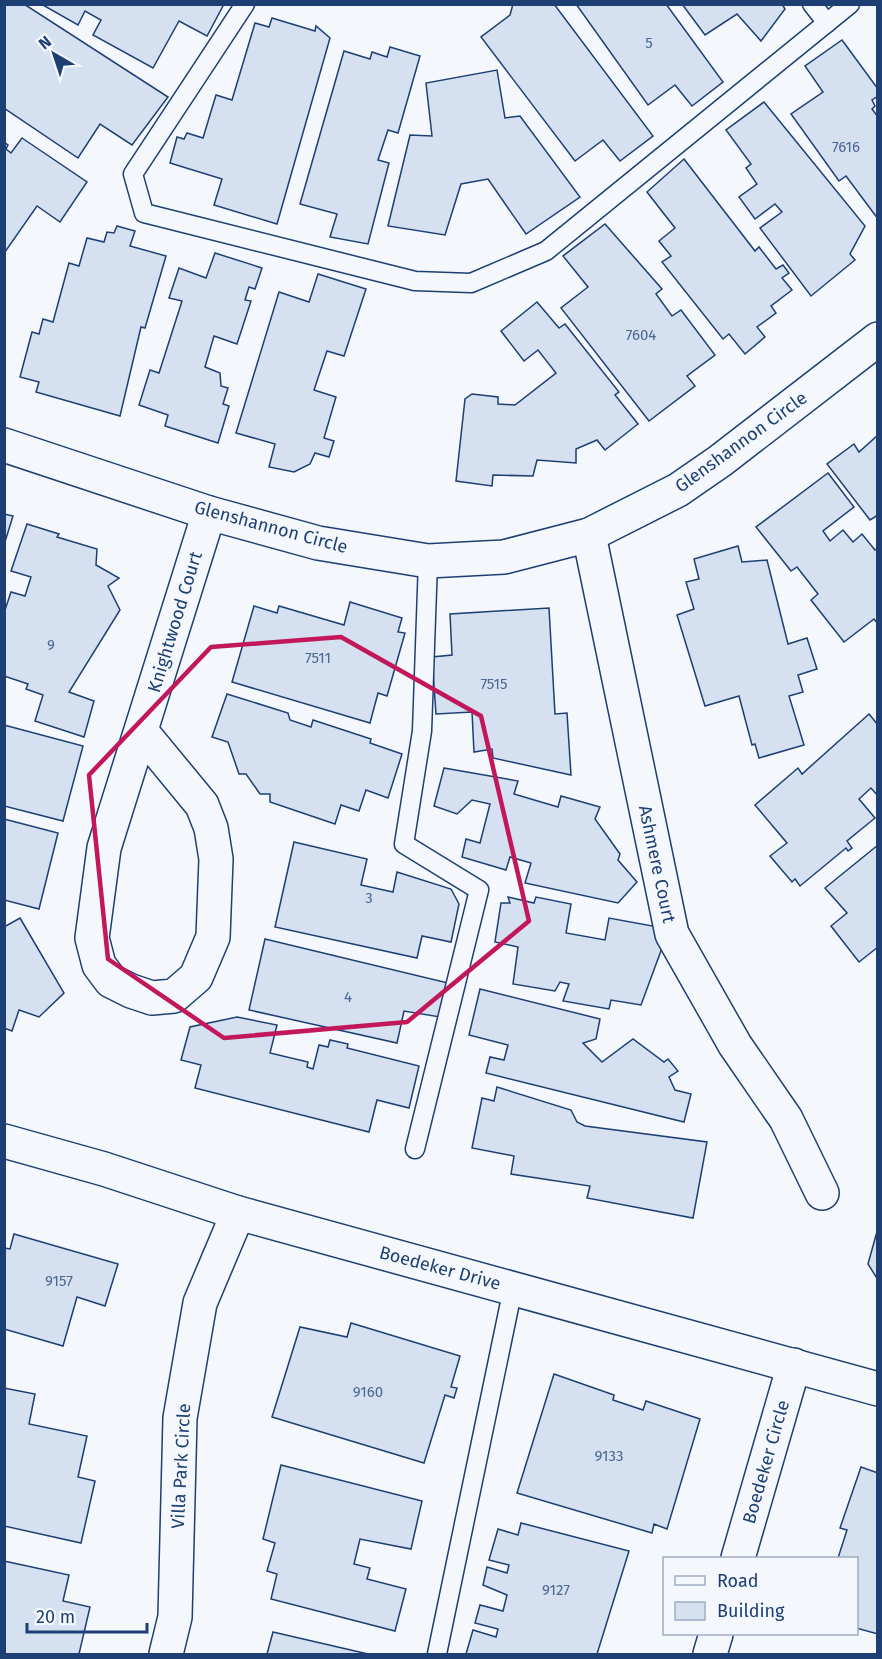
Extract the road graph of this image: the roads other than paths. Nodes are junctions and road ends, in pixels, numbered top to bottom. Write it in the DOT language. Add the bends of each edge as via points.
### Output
graph roads {
  1 [pos="245,4"];
  2 [pos="812,4"];
  3 [pos="850,4"];
  4 [pos="827,23"];
  5 [pos="878,339"];
  6 [pos="4,445"];
  7 [pos="209,513"];
  8 [pos="589,535"];
  9 [pos="428,561"];
  10 [pos="141,731"];
  11 [pos="4,1141"];
  12 [pos="415,1149"];
  13 [pos="822,1193"];
  14 [pos="238,1213"];
  15 [pos="513,1288"];
  16 [pos="794,1365"];
  17 [pos="878,1389"];
  18 [pos="738,1557"];
  19 [pos="716,1635"];
  20 [pos="166,1654"];
  21 [pos="437,1654"];
  22 [pos="710,1654"];
  1 -- 4 [label="lane" via="133,174 144,213 415,280 471,283 546,251"];
  2 -- 4 [label="lane"];
  3 -- 4 [label="lane"];
  5 -- 8 [label="street, Glenshannon Circle" via="678,490"];
  6 -- 7 [label="street, Glenshannon Circle"];
  7 -- 9 [label="street, Glenshannon Circle" via="318,543"];
  7 -- 10 [label="street, Knightwood Court"];
  8 -- 9 [label="street, Glenshannon Circle" via="504,557"];
  8 -- 13 [label="street, Ashmere Court" via="672,934 735,1045 786,1119"];
  9 -- 12 [label="lane" via="422,731 405,844 478,890"];
  10 -- 10 [label="street, Knightwood Court" via="104,848 92,938 99,965 111,981 152,998 174,996 196,977 213,937 216,859 202,805"];
  11 -- 14 [label="street, Boedeker Drive"];
  14 -- 15 [label="street, Boedeker Drive"];
  14 -- 20 [label="street, Villa Park Circle" via="200,1303 180,1418 175,1617"];
  15 -- 16 [label="street, Boedeker Drive"];
  15 -- 21 [label="lane"];
  16 -- 17 [label="street, Boedeker Drive"];
  16 -- 18 [label="street, Boedeker Circle"];
  19 -- 22 [label="street"];
}
